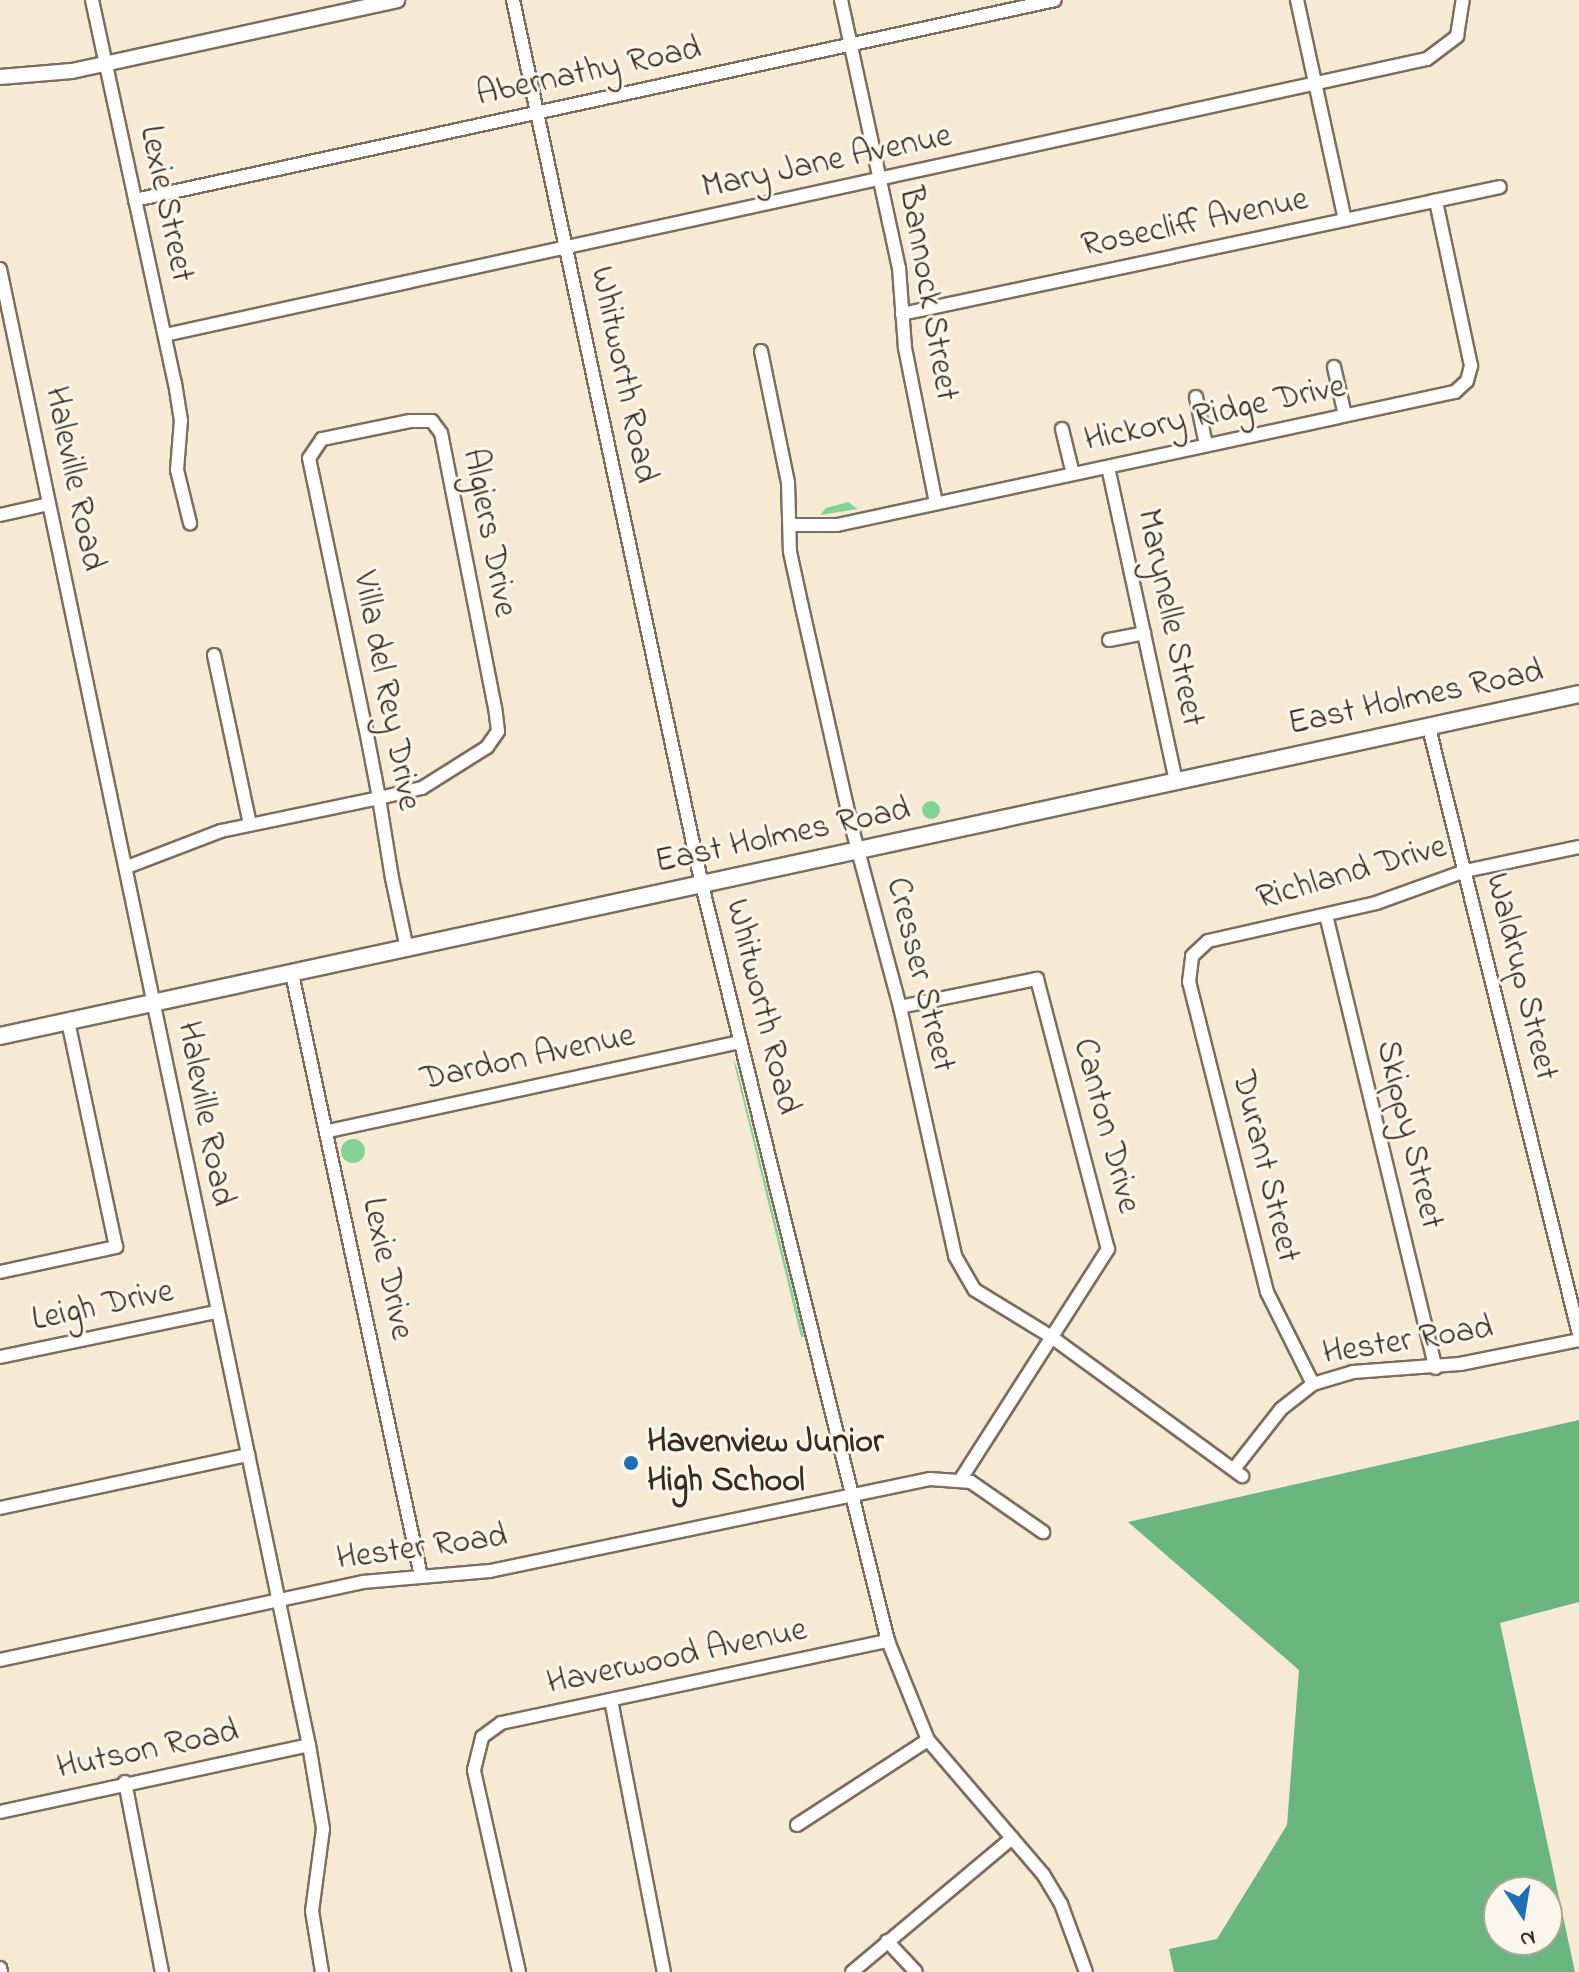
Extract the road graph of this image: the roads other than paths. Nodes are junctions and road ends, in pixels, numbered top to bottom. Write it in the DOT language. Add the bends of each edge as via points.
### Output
graph roads {
  1 [pos="92,0"];
  2 [pos="397,0"];
  3 [pos="513,0"];
  4 [pos="841,0"];
  5 [pos="1055,0"];
  6 [pos="1297,0"];
  7 [pos="1463,0"];
  8 [pos="850,44"];
  9 [pos="106,63"];
  10 [pos="0,77"];
  11 [pos="1314,85"];
  12 [pos="537,113"];
  13 [pos="879,180"];
  14 [pos="1500,187"];
  15 [pos="135,200"];
  16 [pos="1436,201"];
  17 [pos="1345,220"];
  18 [pos="567,248"];
  19 [pos="0,269"];
  20 [pos="902,314"];
  21 [pos="165,335"];
  22 [pos="761,351"];
  23 [pos="1334,367"];
  24 [pos="1196,397"];
  25 [pos="1345,415"];
  26 [pos="1062,429"];
  27 [pos="314,445"];
  28 [pos="1206,445"];
  29 [pos="1108,467"];
  30 [pos="1073,474"];
  31 [pos="936,503"];
  32 [pos="49,504"];
  33 [pos="0,515"];
  34 [pos="190,523"];
  35 [pos="790,525"];
  36 [pos="1144,633"];
  37 [pos="1109,640"];
  38 [pos="214,655"];
  39 [pos="1579,694"];
  40 [pos="1429,728"];
  41 [pos="1176,782"];
  42 [pos="379,798"];
  43 [pos="250,824"];
  44 [pos="1579,847"];
  45 [pos="858,851"];
  46 [pos="127,867"];
  47 [pos="1465,871"];
  48 [pos="702,885"];
  49 [pos="1326,915"];
  50 [pos="407,949"];
  51 [pos="1192,956"];
  52 [pos="292,974"];
  53 [pos="155,1003"];
  54 [pos="900,1007"];
  55 [pos="68,1022"];
  56 [pos="1,1032"];
  57 [pos="740,1042"];
  58 [pos="328,1131"];
  59 [pos="0,1272"];
  60 [pos="216,1312"];
  61 [pos="1579,1334"];
  62 [pos="1050,1336"];
  63 [pos="1579,1340"];
  64 [pos="0,1357"];
  65 [pos="1436,1368"];
  66 [pos="1313,1384"];
  67 [pos="248,1455"];
  68 [pos="1238,1472"];
  69 [pos="961,1479"];
  70 [pos="852,1496"];
  71 [pos="0,1508"];
  72 [pos="1043,1532"];
  73 [pos="421,1576"];
  74 [pos="279,1600"];
  75 [pos="888,1641"];
  76 [pos="0,1660"];
  77 [pos="611,1700"];
  78 [pos="928,1740"];
  79 [pos="309,1745"];
  80 [pos="125,1782"];
  81 [pos="0,1812"];
  82 [pos="797,1825"];
  83 [pos="1012,1838"];
  84 [pos="887,1941"];
  85 [pos="162,1972"];
  86 [pos="322,1972"];
  87 [pos="519,1972"];
  88 [pos="664,1972"];
  89 [pos="852,1972"];
  90 [pos="916,1972"];
  91 [pos="1086,1972"];
  1 -- 9 [label="street, Lexie Street"];
  2 -- 9 [label="street"];
  3 -- 12 [label="street, Whitworth Road"];
  4 -- 8 [label="street, Bannock Street"];
  5 -- 8 [label="street, Abernathy Road"];
  6 -- 11 [label="street"];
  7 -- 11 [label="street, Mary Jane Avenue" via="1457,36 1441,53"];
  8 -- 12 [label="street, Abernathy Road"];
  8 -- 13 [label="street, Bannock Street"];
  9 -- 10 [label="street"];
  9 -- 15 [label="street, Lexie Street"];
  11 -- 13 [label="street, Mary Jane Avenue"];
  11 -- 17 [label="street"];
  12 -- 15 [label="street, Abernathy Road"];
  12 -- 18 [label="street, Whitworth Road"];
  13 -- 18 [label="street, Mary Jane Avenue"];
  13 -- 20 [label="street, Bannock Street" via="899,268"];
  14 -- 16 [label="street, Rosecliff Avenue"];
  15 -- 21 [label="street, Lexie Street"];
  16 -- 17 [label="street, Rosecliff Avenue"];
  16 -- 25 [label="street, Hickory Ridge Drive" via="1471,366 1467,381 1455,392"];
  17 -- 20 [label="street, Rosecliff Avenue"];
  18 -- 21 [label="street, Mary Jane Avenue"];
  18 -- 48 [label="street, Whitworth Road"];
  19 -- 32 [label="street, Haleville Road"];
  20 -- 31 [label="street, Bannock Street"];
  21 -- 34 [label="street, Lexie Street" via="181,420 176,462"];
  22 -- 35 [label="street, Cresser Street" via="787,472"];
  23 -- 25 [label="street"];
  24 -- 28 [label="street"];
  25 -- 28 [label="street, Hickory Ridge Drive"];
  26 -- 30 [label="street"];
  27 -- 42 [label="street, Villa del Rey Drive" via="309,458"];
  27 -- 42 [label="street, Algiers Drive" via="410,421 439,426 498,731 487,747 431,784"];
  28 -- 29 [label="street, Hickory Ridge Drive"];
  29 -- 30 [label="street, Hickory Ridge Drive"];
  29 -- 36 [label="street, Marynelle Street"];
  30 -- 31 [label="street, Hickory Ridge Drive"];
  31 -- 35 [label="street, Hickory Ridge Drive" via="837,525"];
  32 -- 33 [label="street"];
  32 -- 46 [label="street, Haleville Road"];
  35 -- 45 [label="street, Cresser Street" via="796,578"];
  36 -- 37 [label="street"];
  36 -- 41 [label="street, Marynelle Street"];
  38 -- 43 [label="street"];
  39 -- 40 [label="main road, East Holmes Road"];
  40 -- 41 [label="main road, East Holmes Road"];
  40 -- 47 [label="street, Waldrup Street"];
  41 -- 45 [label="main road, East Holmes Road"];
  42 -- 43 [label="street"];
  42 -- 50 [label="street, Villa del Rey Drive"];
  43 -- 46 [label="street"];
  44 -- 47 [label="street, Richland Drive"];
  45 -- 48 [label="main road, East Holmes Road"];
  45 -- 54 [label="street, Cresser Street"];
  46 -- 53 [label="street, Haleville Road"];
  47 -- 49 [label="street, Richland Drive"];
  47 -- 61 [label="street, Waldrup Street"];
  48 -- 50 [label="main road, East Holmes Road"];
  48 -- 57 [label="street, Whitworth Road"];
  49 -- 51 [label="street, Richland Drive" via="1208,941"];
  49 -- 65 [label="street, Skippy Street"];
  50 -- 52 [label="main road, East Holmes Road"];
  51 -- 66 [label="street, Durant Street" via="1189,982 1267,1292"];
  52 -- 53 [label="main road, East Holmes Road"];
  52 -- 58 [label="street, Lexie Drive"];
  53 -- 55 [label="main road, East Holmes Road"];
  53 -- 60 [label="street, Haleville Road"];
  54 -- 62 [label="street, Cresser Street" via="955,1256 975,1290"];
  54 -- 62 [label="street, Canton Drive" via="1037,979 1108,1249"];
  55 -- 56 [label="main road, East Holmes Road"];
  55 -- 59 [label="street" via="116,1247"];
  57 -- 58 [label="street, Dardon Avenue"];
  57 -- 70 [label="street, Whitworth Road"];
  58 -- 73 [label="street, Lexie Drive"];
  60 -- 64 [label="street, Leigh Drive"];
  60 -- 67 [label="street, Haleville Road"];
  62 -- 68 [label="street, Cresser Street"];
  62 -- 69 [label="street, Canton Drive"];
  63 -- 65 [label="street, Hester Road"];
  65 -- 66 [label="street, Hester Road" via="1353,1372"];
  66 -- 68 [label="street, Hester Road" via="1281,1409"];
  67 -- 71 [label="street"];
  67 -- 74 [label="street, Haleville Road"];
  69 -- 70 [label="street, Hester Road" via="930,1479"];
  69 -- 72 [label="street"];
  70 -- 73 [label="street, Hester Road" via="490,1571"];
  70 -- 75 [label="street, Whitworth Road"];
  73 -- 74 [label="street, Hester Road"];
  74 -- 76 [label="street, Hester Road"];
  74 -- 79 [label="street, Haleville Road"];
  75 -- 77 [label="street, Haverwood Avenue"];
  75 -- 78 [label="street, Whitworth Road"];
  77 -- 87 [label="street, Haverwood Avenue" via="501,1723 482,1737 474,1770"];
  77 -- 88 [label="street"];
  78 -- 82 [label="street"];
  78 -- 83 [label="street, Whitworth Road"];
  79 -- 80 [label="street, Hutson Road"];
  79 -- 86 [label="street, Haleville Road" via="323,1829 312,1911"];
  80 -- 81 [label="street, Hutson Road"];
  80 -- 85 [label="street"];
  83 -- 84 [label="street"];
  83 -- 91 [label="street, Whitworth Road" via="1061,1904"];
  84 -- 89 [label="street"];
  84 -- 90 [label="street"];
}
